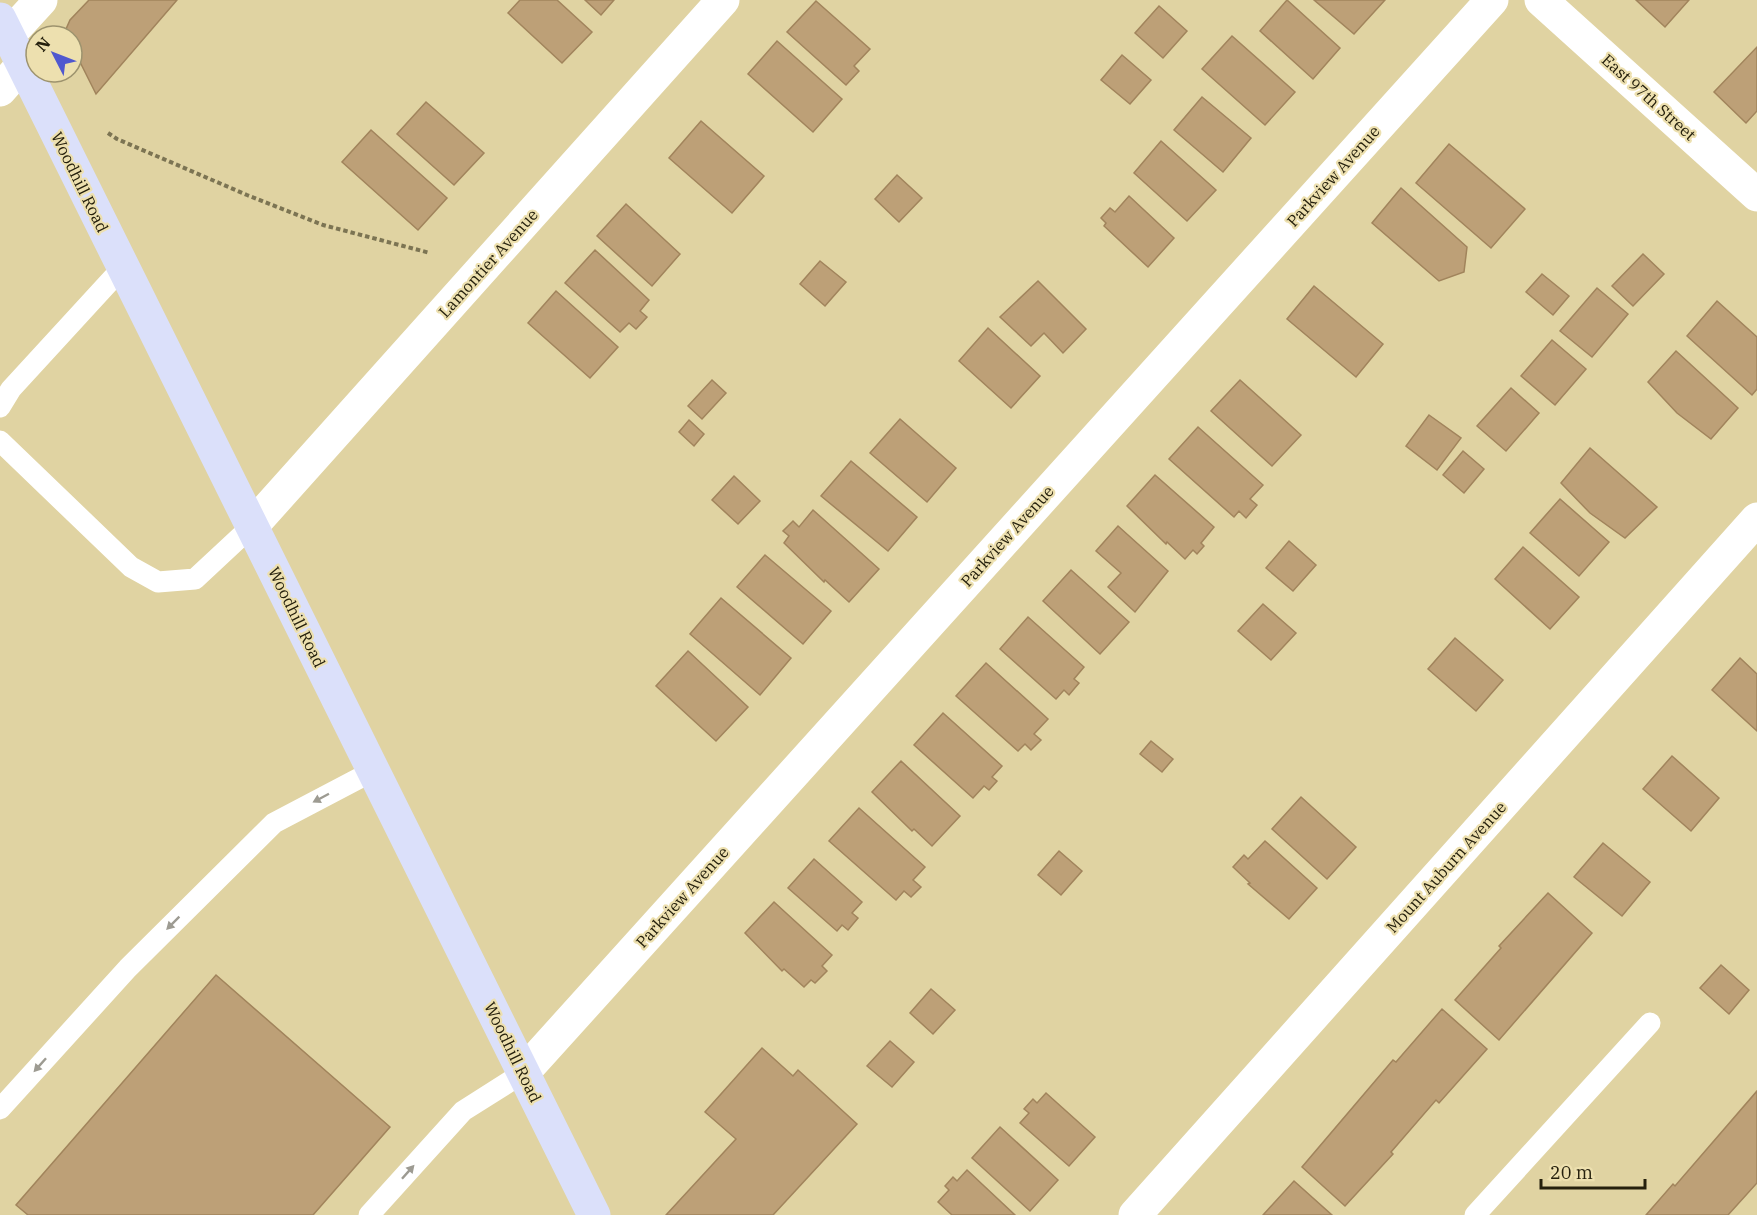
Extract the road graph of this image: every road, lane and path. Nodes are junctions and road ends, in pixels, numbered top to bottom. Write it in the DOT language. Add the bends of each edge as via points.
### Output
graph roads {
  1 [pos="41,0"];
  2 [pos="723,0"];
  3 [pos="1492,0"];
  4 [pos="1541,0"];
  5 [pos="4,28"];
  6 [pos="22,65"];
  7 [pos="0,90"];
  8 [pos="108,133"];
  9 [pos="1757,195"];
  10 [pos="430,253"];
  11 [pos="123,267"];
  12 [pos="0,406"];
  13 [pos="0,441"];
  14 [pos="1757,519"];
  15 [pos="252,526"];
  16 [pos="373,771"];
  17 [pos="1650,1023"];
  18 [pos="523,1073"];
  19 [pos="0,1109"];
  20 [pos="369,1215"];
  21 [pos="594,1215"];
  22 [pos="1135,1215"];
  23 [pos="1475,1215"];
  1 -- 5 [label="street"];
  2 -- 15 [label="street, Lamontier Avenue"];
  3 -- 18 [label="street, Parkview Avenue"];
  4 -- 9 [label="street, East 97th Street"];
  5 -- 6 [label="main road, Woodhill Road"];
  6 -- 7 [label="street"];
  6 -- 11 [label="main road, Woodhill Road"];
  8 -- 10 [label="path" via="322,225"];
  11 -- 12 [label="lane" via="11,389"];
  11 -- 15 [label="main road, Woodhill Road"];
  13 -- 15 [label="lane" via="131,567 158,582 195,579"];
  14 -- 22 [label="street, Mount Auburn Avenue"];
  15 -- 16 [label="main road, Woodhill Road"];
  16 -- 18 [label="main road, Woodhill Road"];
  16 -- 19 [label="lane, one-way" via="274,823 128,968"];
  17 -- 23 [label="lane"];
  20 -- 18 [label="lane, one-way" via="463,1111"];
  18 -- 21 [label="main road, Woodhill Road"];
}
